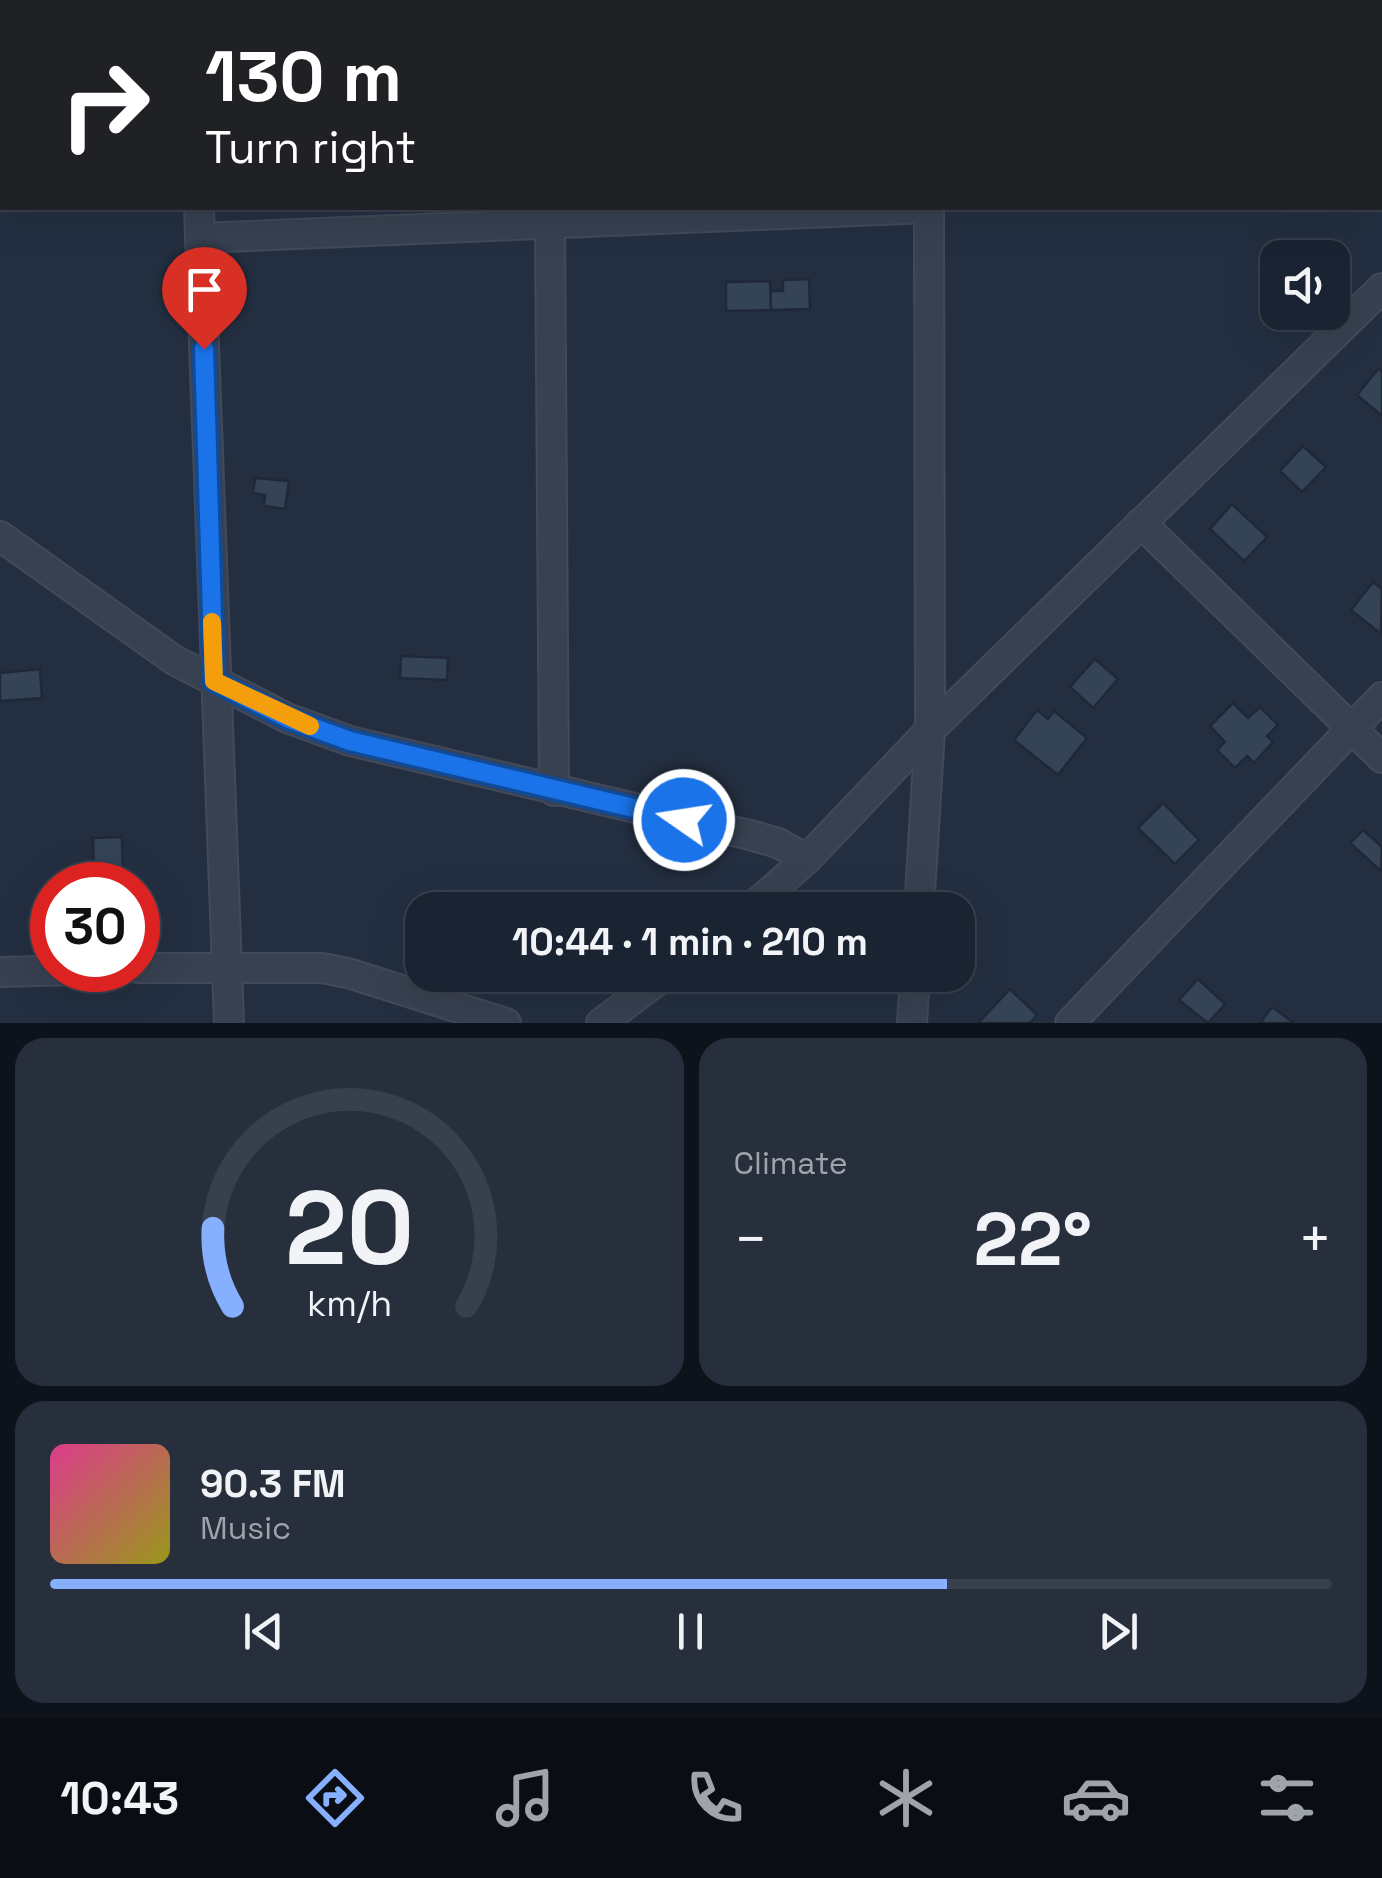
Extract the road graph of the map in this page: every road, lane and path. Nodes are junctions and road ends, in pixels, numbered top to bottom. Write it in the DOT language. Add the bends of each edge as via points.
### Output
graph roads {
  1 [pos="199,210"];
  2 [pos="882,210"];
  3 [pos="929,210"];
  4 [pos="550,224"];
  5 [pos="200,238"];
  6 [pos="1382,288"];
  7 [pos="1141,524"];
  8 [pos="0,536"];
  9 [pos="214,681"];
  10 [pos="1382,697"];
  11 [pos="1352,728"];
  12 [pos="930,730"];
  13 [pos="1382,758"];
  14 [pos="554,791"];
  15 [pos="807,860"];
  16 [pos="771,892"];
  17 [pos="920,892"];
  18 [pos="228,966"];
  19 [pos="160,968"];
  20 [pos="30,971"];
  21 [pos="0,972"];
  22 [pos="642,992"];
  23 [pos="914,992"];
  24 [pos="230,1023"];
  25 [pos="506,1023"];
  26 [pos="601,1023"];
  27 [pos="912,1023"];
  28 [pos="1070,1023"];
  1 -- 5 [label="street"];
  2 -- 4 [label="street"];
  3 -- 12 [label="street"];
  4 -- 5 [label="street"];
  4 -- 14 [label="street"];
  5 -- 9 [label="street"];
  6 -- 7 [label="street"];
  7 -- 11 [label="street"];
  7 -- 12 [label="street"];
  8 -- 9 [label="street" via="130,631"];
  9 -- 14 [label="street" via="350,741"];
  9 -- 18 [label="street"];
  10 -- 11 [label="street"];
  11 -- 13 [label="street"];
  11 -- 28 [label="street"];
  12 -- 15 [label="street"];
  12 -- 17 [label="street"];
  14 -- 15 [label="street" via="750,835"];
  15 -- 16 [label="street"];
  18 -- 19 [label="street"];
  18 -- 24 [label="street"];
  18 -- 25 [label="street" via="348,973"];
  20 -- 21 [label="street"];
  22 -- 26 [label="street"];
  23 -- 27 [label="street"];
}
